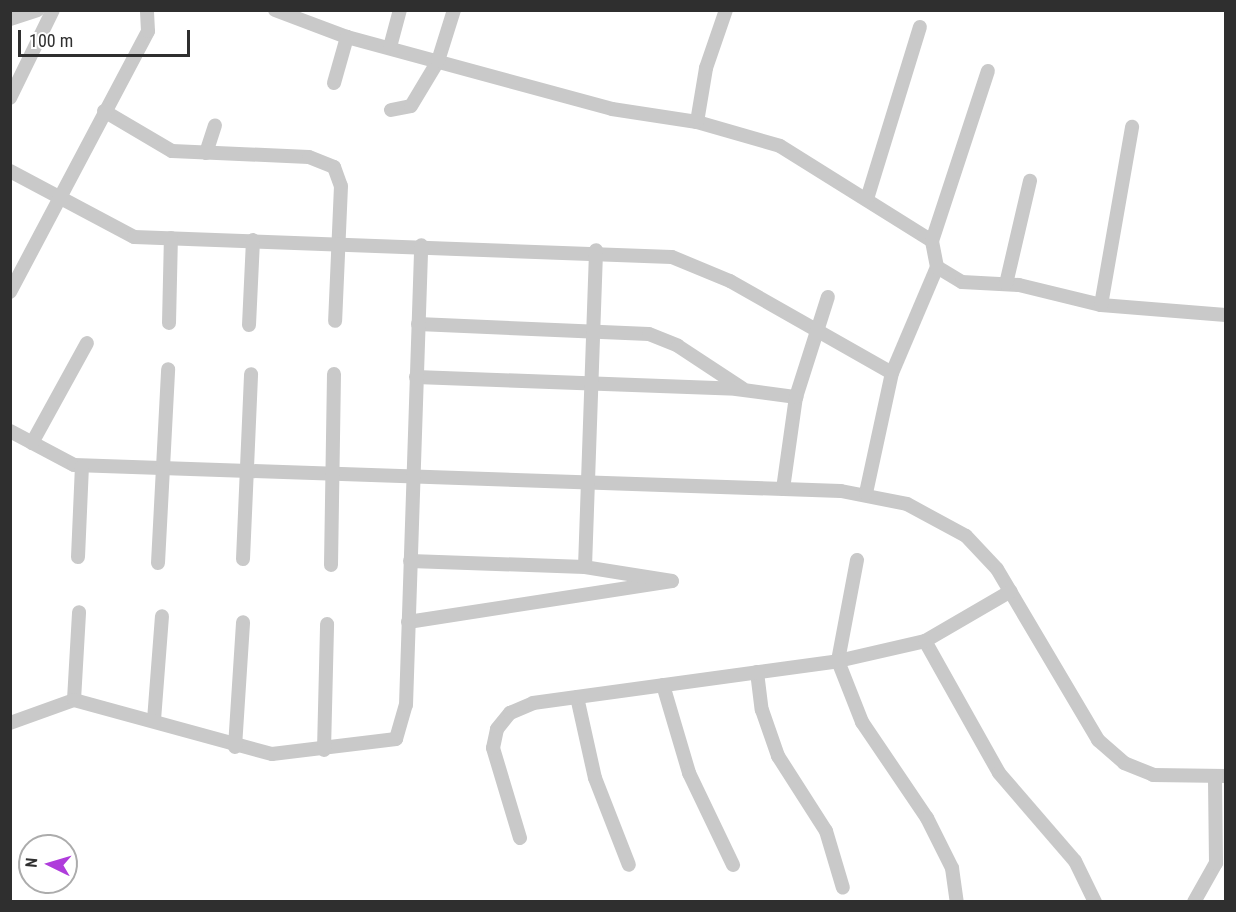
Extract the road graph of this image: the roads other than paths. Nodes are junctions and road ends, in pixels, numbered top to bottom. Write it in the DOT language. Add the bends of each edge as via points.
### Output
graph roads {
  1 [pos="53,10"];
  2 [pos="147,10"];
  3 [pos="275,10"];
  4 [pos="400,10"];
  5 [pos="454,10"];
  6 [pos="726,10"];
  7 [pos="30,12"];
  8 [pos="308,16"];
  9 [pos="10,19"];
  10 [pos="920,27"];
  11 [pos="347,37"];
  12 [pos="390,47"];
  13 [pos="438,61"];
  14 [pos="988,71"];
  15 [pos="334,83"];
  16 [pos="10,98"];
  17 [pos="391,110"];
  18 [pos="104,111"];
  19 [pos="698,123"];
  20 [pos="215,125"];
  21 [pos="1132,127"];
  22 [pos="206,153"];
  23 [pos="10,171"];
  24 [pos="1030,181"];
  25 [pos="59,199"];
  26 [pos="867,200"];
  27 [pos="171,238"];
  28 [pos="253,240"];
  29 [pos="932,241"];
  30 [pos="338,243"];
  31 [pos="420,245"];
  32 [pos="596,250"];
  33 [pos="17,264"];
  34 [pos="937,267"];
  35 [pos="1006,285"];
  36 [pos="10,292"];
  37 [pos="828,297"];
  38 [pos="1101,306"];
  39 [pos="1226,315"];
  40 [pos="335,321"];
  41 [pos="169,323"];
  42 [pos="418,324"];
  43 [pos="249,325"];
  44 [pos="593,331"];
  45 [pos="818,331"];
  46 [pos="87,343"];
  47 [pos="168,369"];
  48 [pos="892,373"];
  49 [pos="251,374"];
  50 [pos="334,374"];
  51 [pos="416,377"];
  52 [pos="591,384"];
  53 [pos="744,390"];
  54 [pos="796,397"];
  55 [pos="10,431"];
  56 [pos="32,443"];
  57 [pos="82,465"];
  58 [pos="164,468"];
  59 [pos="246,471"];
  60 [pos="334,474"];
  61 [pos="412,476"];
  62 [pos="588,482"];
  63 [pos="783,489"];
  64 [pos="866,493"];
  65 [pos="78,557"];
  66 [pos="243,560"];
  67 [pos="857,560"];
  68 [pos="410,561"];
  69 [pos="158,563"];
  70 [pos="331,565"];
  71 [pos="585,567"];
  72 [pos="1011,591"];
  73 [pos="79,612"];
  74 [pos="162,616"];
  75 [pos="243,622"];
  76 [pos="408,622"];
  77 [pos="327,624"];
  78 [pos="925,641"];
  79 [pos="838,661"];
  80 [pos="757,672"];
  81 [pos="663,685"];
  82 [pos="577,697"];
  83 [pos="74,700"];
  84 [pos="154,720"];
  85 [pos="10,723"];
  86 [pos="236,747"];
  87 [pos="324,750"];
  88 [pos="1220,776"];
  89 [pos="520,838"];
  90 [pos="629,865"];
  91 [pos="733,865"];
  92 [pos="843,888"];
  93 [pos="957,902"];
  94 [pos="1095,902"];
  95 [pos="1194,902"];
  1 -- 16 [label="street"];
  2 -- 18 [label="street" via="148,31"];
  3 -- 8 [label="street"];
  4 -- 12 [label="street"];
  5 -- 13 [label="street"];
  6 -- 19 [label="street" via="706,68"];
  7 -- 9 [label="street"];
  8 -- 11 [label="street"];
  10 -- 26 [label="street"];
  11 -- 12 [label="street"];
  11 -- 15 [label="street"];
  12 -- 13 [label="street"];
  13 -- 17 [label="street" via="411,106"];
  13 -- 19 [label="street" via="612,110"];
  14 -- 29 [label="street"];
  18 -- 22 [label="street" via="172,151"];
  18 -- 25 [label="street"];
  19 -- 26 [label="street" via="780,146"];
  20 -- 22 [label="street"];
  21 -- 38 [label="street"];
  22 -- 30 [label="street" via="309,157 334,167 340,186"];
  23 -- 25 [label="street"];
  24 -- 35 [label="street"];
  25 -- 27 [label="street" via="134,237"];
  25 -- 33 [label="street"];
  26 -- 29 [label="street"];
  27 -- 28 [label="street"];
  27 -- 41 [label="street"];
  28 -- 30 [label="street"];
  28 -- 43 [label="street"];
  29 -- 34 [label="street"];
  30 -- 31 [label="street"];
  30 -- 40 [label="street"];
  31 -- 32 [label="street"];
  31 -- 42 [label="street"];
  32 -- 44 [label="street"];
  32 -- 45 [label="street" via="672,257 730,281"];
  33 -- 36 [label="street"];
  34 -- 35 [label="street" via="962,282"];
  34 -- 48 [label="street"];
  35 -- 38 [label="street"];
  37 -- 45 [label="street"];
  38 -- 39 [label="street"];
  42 -- 44 [label="street"];
  42 -- 51 [label="street"];
  44 -- 52 [label="street"];
  44 -- 53 [label="street" via="665,339"];
  45 -- 48 [label="street"];
  45 -- 54 [label="street"];
  46 -- 56 [label="street"];
  47 -- 58 [label="street"];
  48 -- 64 [label="street"];
  49 -- 59 [label="street"];
  50 -- 60 [label="street"];
  51 -- 52 [label="street"];
  51 -- 61 [label="street"];
  52 -- 53 [label="street"];
  52 -- 62 [label="street"];
  53 -- 54 [label="street"];
  54 -- 63 [label="street"];
  55 -- 56 [label="street"];
  56 -- 57 [label="street"];
  57 -- 58 [label="street"];
  57 -- 65 [label="street"];
  58 -- 59 [label="street"];
  58 -- 69 [label="street"];
  59 -- 60 [label="street"];
  59 -- 66 [label="street"];
  60 -- 61 [label="street"];
  60 -- 70 [label="street"];
  61 -- 62 [label="street"];
  61 -- 68 [label="street"];
  62 -- 63 [label="street"];
  62 -- 71 [label="street"];
  63 -- 64 [label="street"];
  64 -- 72 [label="street" via="907,504 966,536"];
  67 -- 79 [label="street"];
  68 -- 71 [label="street"];
  68 -- 76 [label="street"];
  71 -- 76 [label="street" via="672,580"];
  72 -- 78 [label="street"];
  72 -- 88 [label="street" via="1098,740 1124,763 1154,776"];
  73 -- 83 [label="street"];
  74 -- 84 [label="street"];
  75 -- 86 [label="street"];
  76 -- 87 [label="street" via="404,726 396,739"];
  77 -- 87 [label="street"];
  78 -- 79 [label="street"];
  78 -- 94 [label="street" via="999,773 1075,861"];
  79 -- 80 [label="street"];
  79 -- 93 [label="street" via="862,722 927,818 952,868"];
  80 -- 81 [label="street"];
  80 -- 92 [label="street" via="778,756 826,831"];
  81 -- 82 [label="street"];
  81 -- 91 [label="street" via="689,773"];
  82 -- 89 [label="street" via="533,703 510,713 496,729 493,748"];
  82 -- 90 [label="street" via="595,778"];
  83 -- 84 [label="street"];
  83 -- 85 [label="street"];
  84 -- 86 [label="street"];
  86 -- 87 [label="street" via="272,754"];
  88 -- 95 [label="street" via="1216,863"];
}
